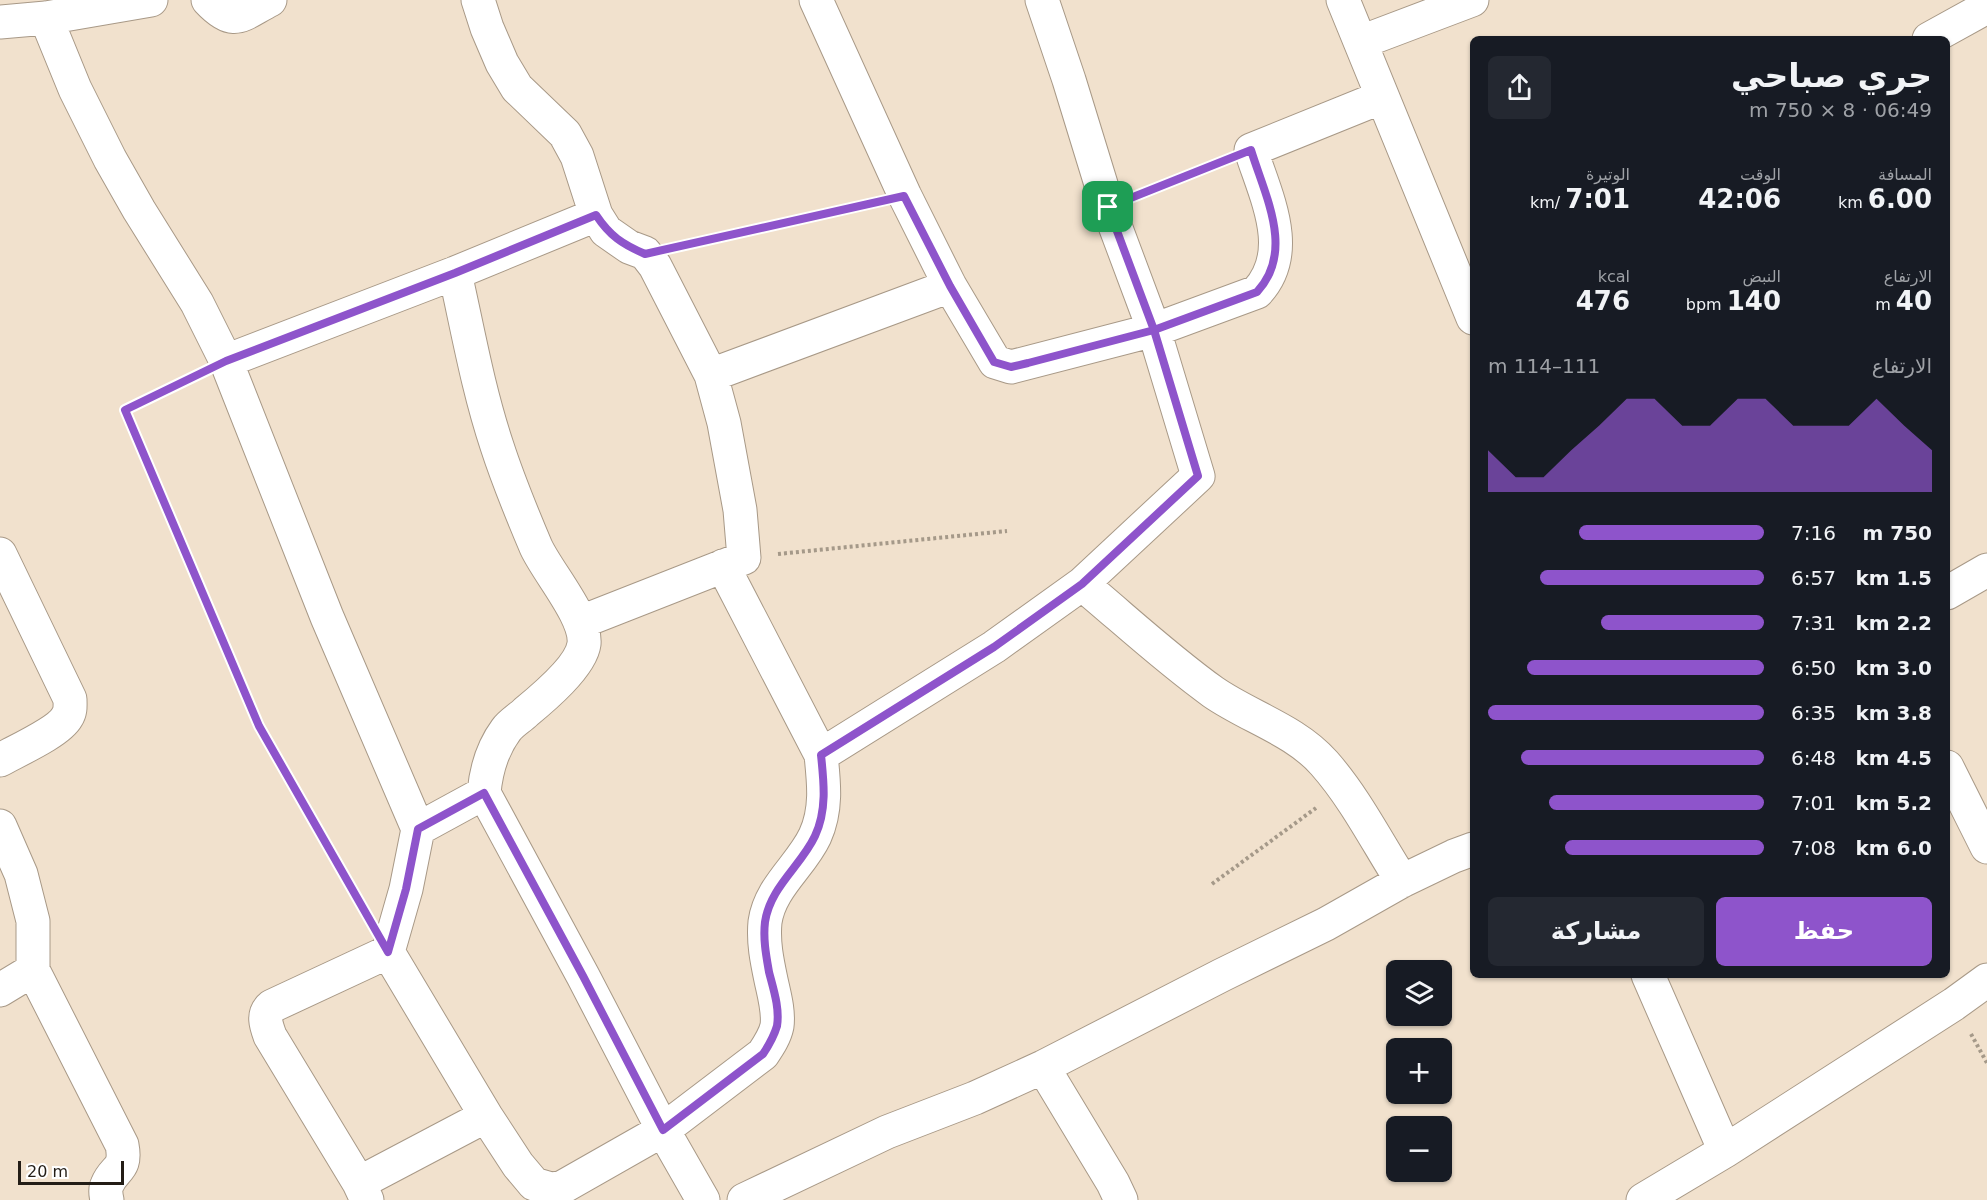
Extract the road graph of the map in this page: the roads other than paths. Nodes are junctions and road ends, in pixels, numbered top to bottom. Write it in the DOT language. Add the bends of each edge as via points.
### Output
graph roads {
  1 [pos="151,0"];
  2 [pos="208,0"];
  3 [pos="270,0"];
  4 [pos="478,0"];
  5 [pos="816,0"];
  6 [pos="1042,0"];
  7 [pos="1343,0"];
  8 [pos="1472,0"];
  9 [pos="1987,7"];
  10 [pos="46,18"];
  11 [pos="0,22"];
  12 [pos="1934,36"];
  13 [pos="1361,42"];
  14 [pos="1382,96"];
  15 [pos="596,215"];
  16 [pos="455,273"];
  17 [pos="950,286"];
  18 [pos="1470,311"];
  19 [pos="1154,330"];
  20 [pos="226,361"];
  21 [pos="711,375"];
  22 [pos="0,554"];
  23 [pos="734,562"];
  24 [pos="1987,570"];
  25 [pos="1082,584"];
  26 [pos="1950,591"];
  27 [pos="581,622"];
  28 [pos="821,755"];
  29 [pos="0,760"];
  30 [pos="1950,773"];
  31 [pos="484,793"];
  32 [pos="0,826"];
  33 [pos="418,829"];
  34 [pos="1987,847"];
  35 [pos="1470,850"];
  36 [pos="1402,881"];
  37 [pos="388,952"];
  38 [pos="33,970"];
  39 [pos="1649,978"];
  40 [pos="1987,980"];
  41 [pos="0,990"];
  42 [pos="1043,1067"];
  43 [pos="486,1116"];
  44 [pos="663,1130"];
  45 [pos="1725,1151"];
  46 [pos="363,1191"];
  47 [pos="766,1195"];
  48 [pos="106,1200"];
  49 [pos="703,1200"];
  50 [pos="1120,1200"];
  51 [pos="1643,1200"];
  1 -- 10 [label="street"];
  2 -- 3 [label="street" via="223,15 232,17"];
  4 -- 15 [label="street" via="502,63 517,88 552,119 569,141"];
  5 -- 17 [label="street" via="904,196"];
  6 -- 19 [label="street" via="1108,207"];
  7 -- 13 [label="street"];
  8 -- 13 [label="street"];
  9 -- 12 [label="street"];
  10 -- 11 [label="street"];
  10 -- 20 [label="street" via="110,159 197,303"];
  13 -- 14 [label="street"];
  14 -- 18 [label="street"];
  14 -- 19 [label="street" via="1251,150 1274,224 1275,261 1267,281 1257,292"];
  15 -- 16 [label="street"];
  15 -- 21 [label="street" via="606,231 645,254"];
  16 -- 20 [label="street"];
  16 -- 27 [label="street" via="496,445 542,559"];
  17 -- 19 [label="street" via="994,362 1011,367"];
  17 -- 21 [label="street"];
  19 -- 25 [label="street" via="1198,476"];
  20 -- 33 [label="street" via="327,617"];
  21 -- 23 [label="street" via="740,510"];
  22 -- 29 [label="street" via="70,699 66,720 56,729"];
  23 -- 27 [label="street"];
  23 -- 28 [label="street"];
  24 -- 26 [label="street"];
  25 -- 28 [label="street" via="994,647"];
  25 -- 36 [label="street" via="1213,691 1278,728 1323,762 1344,788"];
  27 -- 31 [label="street" via="584,644 574,666 508,728 486,772"];
  28 -- 44 [label="street" via="823,813 805,853 774,894 766,920 764,944 776,999 777,1024 772,1040 763,1054"];
  30 -- 34 [label="street"];
  31 -- 33 [label="street"];
  31 -- 44 [label="street"];
  32 -- 38 [label="street" via="21,874 33,921"];
  33 -- 37 [label="street"];
  35 -- 36 [label="street"];
  36 -- 42 [label="street" via="1326,924"];
  37 -- 43 [label="street"];
  37 -- 46 [label="street" via="272,1006 265,1017 270,1036"];
  38 -- 41 [label="street"];
  38 -- 48 [label="street" via="122,1145 123,1164 106,1186"];
  39 -- 45 [label="street"];
  40 -- 45 [label="street"];
  42 -- 47 [label="street" via="887,1132"];
  42 -- 50 [label="street"];
  43 -- 44 [label="street" via="534,1184 551,1189 561,1188"];
  43 -- 46 [label="street"];
  44 -- 49 [label="street"];
  45 -- 51 [label="street"];
}
